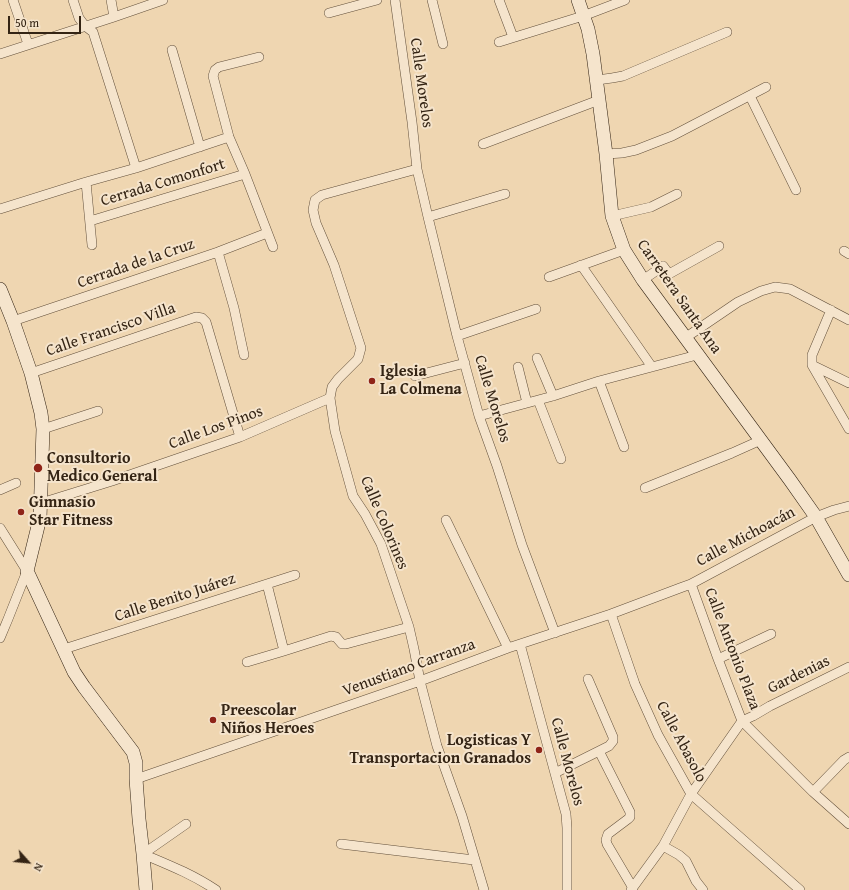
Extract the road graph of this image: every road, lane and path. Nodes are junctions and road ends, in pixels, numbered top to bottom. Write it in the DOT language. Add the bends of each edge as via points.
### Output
graph roads {
  1 [pos="13,0"];
  2 [pos="73,0"];
  3 [pos="111,0"];
  4 [pos="162,0"];
  5 [pos="377,0"];
  6 [pos="395,0"];
  7 [pos="432,0"];
  8 [pos="499,0"];
  9 [pos="578,0"];
  10 [pos="624,0"];
  11 [pos="329,13"];
  12 [pos="583,16"];
  13 [pos="114,17"];
  14 [pos="85,26"];
  15 [pos="727,32"];
  16 [pos="513,37"];
  17 [pos="499,42"];
  18 [pos="28,44"];
  19 [pos="443,44"];
  20 [pos="172,50"];
  21 [pos="0,54"];
  22 [pos="259,57"];
  23 [pos="597,80"];
  24 [pos="766,88"];
  25 [pos="750,96"];
  26 [pos="600,100"];
  27 [pos="229,137"];
  28 [pos="483,144"];
  29 [pos="200,147"];
  30 [pos="606,154"];
  31 [pos="136,168"];
  32 [pos="417,169"];
  33 [pos="245,174"];
  34 [pos="86,182"];
  35 [pos="796,190"];
  36 [pos="505,194"];
  37 [pos="677,194"];
  38 [pos="0,209"];
  39 [pos="612,216"];
  40 [pos="428,217"];
  41 [pos="90,221"];
  42 [pos="267,233"];
  43 [pos="92,245"];
  44 [pos="719,246"];
  45 [pos="273,247"];
  46 [pos="624,250"];
  47 [pos="218,252"];
  48 [pos="581,265"];
  49 [pos="549,277"];
  50 [pos="643,280"];
  51 [pos="0,289"];
  52 [pos="536,309"];
  53 [pos="830,310"];
  54 [pos="849,320"];
  55 [pos="13,321"];
  56 [pos="457,336"];
  57 [pos="685,338"];
  58 [pos="244,355"];
  59 [pos="697,355"];
  60 [pos="537,358"];
  61 [pos="465,363"];
  62 [pos="812,365"];
  63 [pos="518,367"];
  64 [pos="652,367"];
  65 [pos="31,373"];
  66 [pos="415,376"];
  67 [pos="599,381"];
  68 [pos="849,383"];
  69 [pos="553,396"];
  70 [pos="330,398"];
  71 [pos="538,400"];
  72 [pos="527,402"];
  73 [pos="98,412"];
  74 [pos="479,416"];
  75 [pos="43,429"];
  76 [pos="849,429"];
  77 [pos="240,437"];
  78 [pos="761,440"];
  79 [pos="624,447"];
  80 [pos="561,459"];
  81 [pos="16,483"];
  82 [pos="645,488"];
  83 [pos="0,490"];
  84 [pos="41,503"];
  85 [pos="849,506"];
  86 [pos="816,517"];
  87 [pos="446,520"];
  88 [pos="0,528"];
  89 [pos="27,571"];
  90 [pos="848,572"];
  91 [pos="295,575"];
  92 [pos="267,584"];
  93 [pos="691,584"];
  94 [pos="611,614"];
  95 [pos="4,617"];
  96 [pos="408,628"];
  97 [pos="555,633"];
  98 [pos="771,634"];
  99 [pos="0,638"];
  100 [pos="520,644"];
  101 [pos="508,648"];
  102 [pos="64,649"];
  103 [pos="284,651"];
  104 [pos="718,659"];
  105 [pos="247,662"];
  106 [pos="849,667"];
  107 [pos="588,679"];
  108 [pos="420,681"];
  109 [pos="742,721"];
  110 [pos="599,751"];
  111 [pos="849,757"];
  112 [pos="555,773"];
  113 [pos="136,779"];
  114 [pos="813,792"];
  115 [pos="691,794"];
  116 [pos="186,824"];
  117 [pos="849,824"];
  118 [pos="341,844"];
  119 [pos="663,846"];
  120 [pos="143,854"];
  121 [pos="474,860"];
  122 [pos="632,889"];
  123 [pos="146,890"];
  124 [pos="216,890"];
  125 [pos="484,890"];
  126 [pos="567,890"];
  127 [pos="703,890"];
  128 [pos="800,890"];
  1 -- 18 [label="street"];
  2 -- 14 [label="street" via="79,18"];
  3 -- 13 [label="street"];
  4 -- 13 [label="street"];
  5 -- 11 [label="street"];
  6 -- 32 [label="street, Calle Morelos"];
  7 -- 19 [label="street"];
  8 -- 16 [label="street"];
  9 -- 12 [label="main road, Carretera Santa Ana"];
  10 -- 12 [label="street"];
  12 -- 16 [label="street"];
  12 -- 23 [label="main road, Carretera Santa Ana" via="594,54"];
  13 -- 14 [label="street"];
  14 -- 18 [label="street"];
  14 -- 31 [label="street" via="93,32"];
  15 -- 23 [label="street" via="623,76"];
  16 -- 17 [label="street"];
  18 -- 21 [label="street"];
  20 -- 29 [label="street"];
  22 -- 27 [label="street" via="219,68 214,72"];
  23 -- 26 [label="main road, Carretera Santa Ana"];
  24 -- 25 [label="street"];
  25 -- 30 [label="street" via="665,139 636,150"];
  25 -- 35 [label="street"];
  26 -- 28 [label="street"];
  26 -- 30 [label="main road, Carretera Santa Ana"];
  27 -- 29 [label="street"];
  27 -- 33 [label="street"];
  29 -- 31 [label="street"];
  30 -- 39 [label="main road, Carretera Santa Ana"];
  31 -- 34 [label="street"];
  32 -- 40 [label="street, Calle Morelos"];
  32 -- 70 [label="street" via="322,194 315,200 316,223 334,266 361,348 358,359 332,387"];
  33 -- 41 [label="street, Cerrada Comonfort"];
  33 -- 42 [label="street"];
  34 -- 38 [label="street"];
  34 -- 41 [label="street"];
  36 -- 40 [label="street"];
  37 -- 39 [label="street" via="651,207"];
  39 -- 46 [label="main road, Carretera Santa Ana"];
  40 -- 56 [label="street, Calle Morelos"];
  41 -- 43 [label="street"];
  42 -- 45 [label="street"];
  42 -- 47 [label="street, Cerrada de la Cruz"];
  44 -- 50 [label="street" via="669,274 663,266"];
  46 -- 48 [label="street"];
  46 -- 50 [label="main road, Carretera Santa Ana"];
  47 -- 55 [label="street, Cerrada de la Cruz"];
  47 -- 58 [label="street"];
  48 -- 49 [label="street"];
  48 -- 64 [label="street"];
  50 -- 57 [label="main road, Carretera Santa Ana"];
  51 -- 55 [label="main road"];
  52 -- 56 [label="street"];
  53 -- 54 [label="street"];
  53 -- 57 [label="street" via="790,289 775,288 761,291 738,302"];
  53 -- 62 [label="street" via="812,355"];
  55 -- 65 [label="main road"];
  56 -- 61 [label="street, Calle Morelos"];
  57 -- 59 [label="main road, Carretera Santa Ana"];
  59 -- 64 [label="street"];
  59 -- 78 [label="main road, Carretera Santa Ana"];
  60 -- 69 [label="street"];
  61 -- 66 [label="street"];
  61 -- 74 [label="street, Calle Morelos"];
  62 -- 68 [label="street"];
  62 -- 76 [label="street"];
  63 -- 72 [label="street"];
  64 -- 67 [label="street"];
  65 -- 75 [label="main road"];
  65 -- 77 [label="street, Calle Francisco Villa" via="196,317 202,318 206,322"];
  67 -- 69 [label="street"];
  67 -- 79 [label="street"];
  69 -- 71 [label="street"];
  70 -- 77 [label="street, Calle Los Pinos"];
  70 -- 96 [label="street, Calle Colorines" via="353,496 381,544"];
  71 -- 72 [label="street"];
  71 -- 80 [label="street"];
  72 -- 74 [label="street"];
  73 -- 75 [label="street"];
  74 -- 97 [label="street, Calle Morelos" via="522,545"];
  75 -- 84 [label="main road"];
  77 -- 84 [label="street, Calle Los Pinos"];
  78 -- 82 [label="street"];
  78 -- 86 [label="main road, Carretera Santa Ana"];
  81 -- 83 [label="street"];
  84 -- 89 [label="main road" via="40,518"];
  85 -- 86 [label="street, Calle Michoacán"];
  86 -- 90 [label="main road, Carretera Santa Ana"];
  86 -- 93 [label="street, Calle Michoacán"];
  87 -- 101 [label="street"];
  88 -- 89 [label="street"];
  89 -- 95 [label="street"];
  89 -- 102 [label="main road"];
  91 -- 92 [label="street, Calle Benito Juárez"];
  92 -- 102 [label="street, Calle Benito Juárez"];
  92 -- 103 [label="street"];
  93 -- 94 [label="street, Venustiano Carranza"];
  93 -- 104 [label="street, Calle Antonio Plaza"];
  94 -- 97 [label="street, Venustiano Carranza"];
  94 -- 115 [label="street, Calle Abasolo" via="638,691 658,735"];
  95 -- 99 [label="street"];
  96 -- 103 [label="street" via="346,644 331,636"];
  96 -- 108 [label="street, Calle Colorines"];
  97 -- 100 [label="street, Venustiano Carranza"];
  98 -- 104 [label="street"];
  100 -- 101 [label="street, Venustiano Carranza"];
  100 -- 112 [label="street, Calle Morelos"];
  101 -- 108 [label="street, Venustiano Carranza"];
  102 -- 113 [label="main road" via="84,688 133,752"];
  103 -- 105 [label="street"];
  104 -- 109 [label="street, Calle Antonio Plaza"];
  106 -- 109 [label="street, Gardenias"];
  107 -- 110 [label="street" via="613,737 611,744"];
  108 -- 113 [label="street, Venustiano Carranza"];
  108 -- 121 [label="street, Calle Colorines" via="437,746 462,816"];
  109 -- 114 [label="street, Calle Antonio Plaza"];
  109 -- 115 [label="street"];
  110 -- 112 [label="street"];
  110 -- 122 [label="street" via="630,812 630,817 608,834 606,840"];
  111 -- 114 [label="street"];
  112 -- 126 [label="street, Calle Morelos" via="566,814"];
  113 -- 120 [label="main road"];
  114 -- 117 [label="street, Calle Antonio Plaza"];
  115 -- 119 [label="street"];
  115 -- 128 [label="street, Calle Abasolo"];
  116 -- 120 [label="street"];
  118 -- 121 [label="street"];
  119 -- 122 [label="street"];
  119 -- 127 [label="street" via="686,861"];
  120 -- 123 [label="main road"];
  120 -- 124 [label="street" via="179,869"];
  121 -- 125 [label="street, Calle Colorines"];
}
